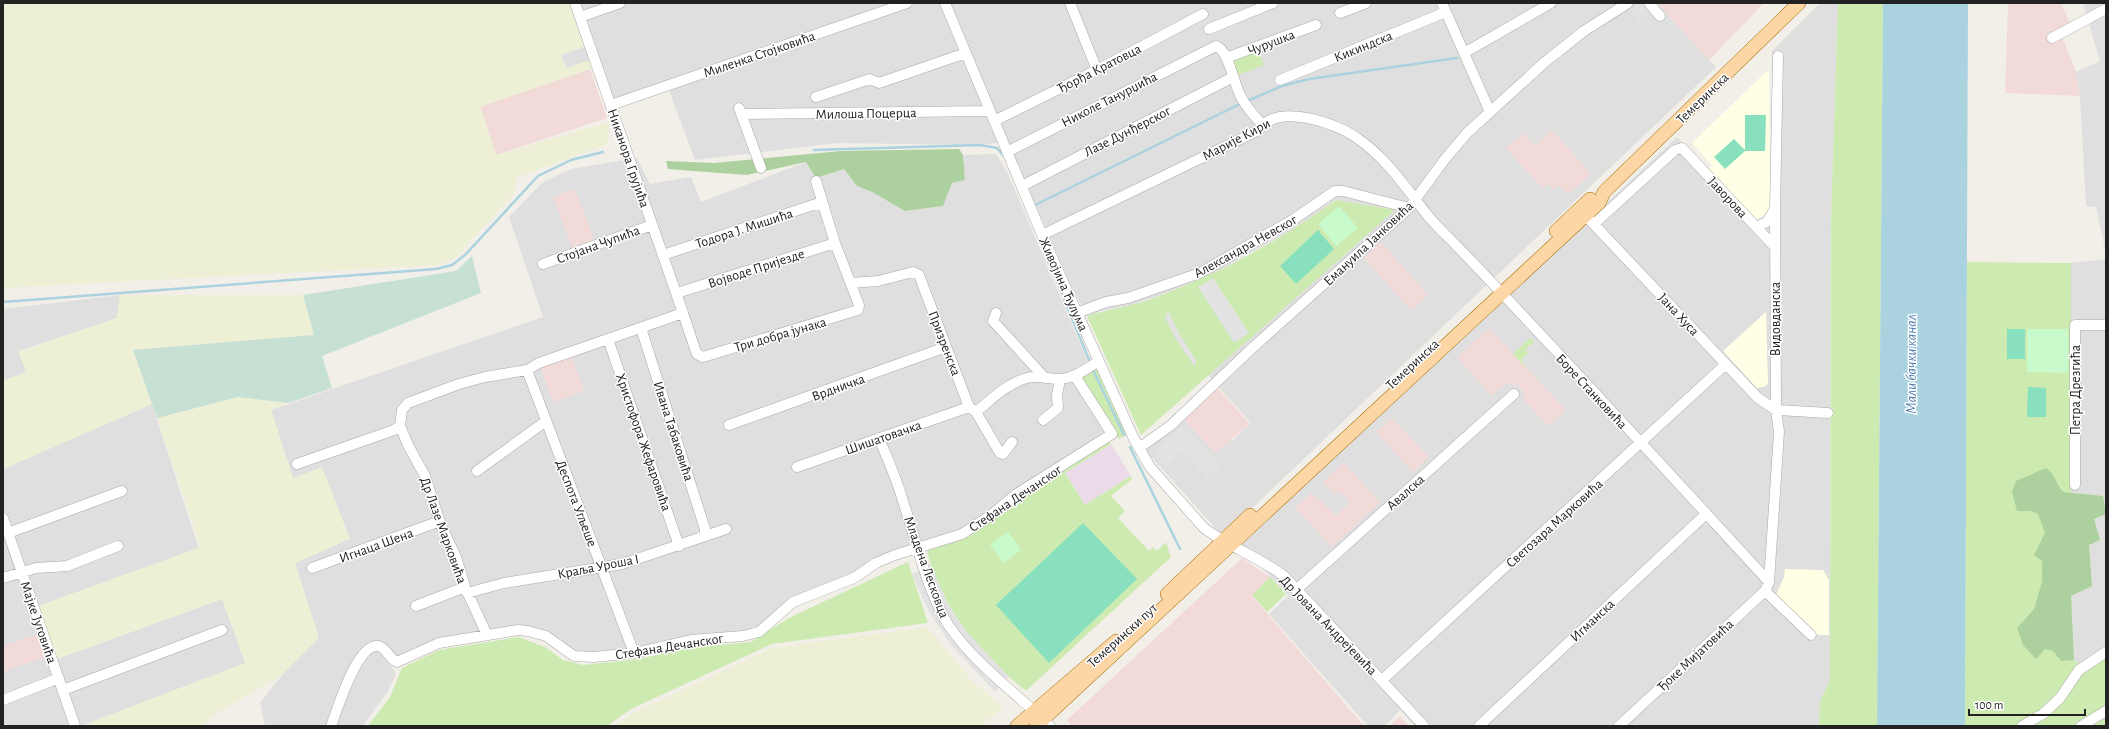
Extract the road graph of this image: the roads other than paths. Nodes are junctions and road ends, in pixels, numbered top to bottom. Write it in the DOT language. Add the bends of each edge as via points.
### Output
graph roads {
  1 [pos="575,3"];
  2 [pos="620,3"];
  3 [pos="907,3"];
  4 [pos="945,3"];
  5 [pos="1070,3"];
  6 [pos="1273,3"];
  7 [pos="1366,3"];
  8 [pos="1551,3"];
  9 [pos="1628,3"];
  10 [pos="1649,3"];
  11 [pos="1799,3"];
  12 [pos="1444,6"];
  13 [pos="2106,9"];
  14 [pos="1340,13"];
  15 [pos="1203,14"];
  16 [pos="1660,16"];
  17 [pos="580,17"];
  18 [pos="1316,25"];
  19 [pos="1209,29"];
  20 [pos="2052,38"];
  21 [pos="966,53"];
  22 [pos="1464,53"];
  23 [pos="1778,56"];
  24 [pos="1226,58"];
  25 [pos="1097,70"];
  26 [pos="1233,76"];
  27 [pos="1280,80"];
  28 [pos="816,97"];
  29 [pos="611,105"];
  30 [pos="990,111"];
  31 [pos="1490,112"];
  32 [pos="994,122"];
  33 [pos="1262,124"];
  34 [pos="1008,152"];
  35 [pos="761,168"];
  36 [pos="816,181"];
  37 [pos="1022,186"];
  38 [pos="1604,192"];
  39 [pos="1416,200"];
  40 [pos="824,206"];
  41 [pos="1409,208"];
  42 [pos="1775,208"];
  43 [pos="1590,219"];
  44 [pos="652,225"];
  45 [pos="1756,227"];
  46 [pos="1042,235"];
  47 [pos="835,243"];
  48 [pos="1774,246"];
  49 [pos="663,255"];
  50 [pos="543,264"];
  51 [pos="851,283"];
  52 [pos="1500,291"];
  53 [pos="677,293"];
  54 [pos="683,313"];
  55 [pos="996,313"];
  56 [pos="1077,313"];
  57 [pos="2106,325"];
  58 [pos="641,328"];
  59 [pos="608,339"];
  60 [pos="946,347"];
  61 [pos="707,356"];
  62 [pos="1099,361"];
  63 [pos="1726,364"];
  64 [pos="527,370"];
  65 [pos="1075,376"];
  66 [pos="1045,378"];
  67 [pos="1060,379"];
  68 [pos="1514,394"];
  69 [pos="972,410"];
  70 [pos="1776,410"];
  71 [pos="1828,413"];
  72 [pos="1043,420"];
  73 [pos="546,421"];
  74 [pos="729,425"];
  75 [pos="400,426"];
  76 [pos="879,438"];
  77 [pos="1012,442"];
  78 [pos="1641,443"];
  79 [pos="1139,448"];
  80 [pos="297,464"];
  81 [pos="797,467"];
  82 [pos="477,471"];
  83 [pos="2075,485"];
  84 [pos="122,491"];
  85 [pos="1706,514"];
  86 [pos="3,518"];
  87 [pos="440,521"];
  88 [pos="726,529"];
  89 [pos="8,533"];
  90 [pos="705,536"];
  91 [pos="1227,542"];
  92 [pos="118,546"];
  93 [pos="679,546"];
  94 [pos="918,549"];
  95 [pos="312,568"];
  96 [pos="602,568"];
  97 [pos="22,572"];
  98 [pos="3,578"];
  99 [pos="1767,587"];
  100 [pos="466,590"];
  101 [pos="1296,590"];
  102 [pos="416,606"];
  103 [pos="222,630"];
  104 [pos="487,635"];
  105 [pos="1811,635"];
  106 [pos="2106,652"];
  107 [pos="634,653"];
  108 [pos="59,678"];
  109 [pos="1382,680"];
  110 [pos="63,690"];
  111 [pos="3,700"];
  112 [pos="2106,711"];
  113 [pos="1041,721"];
  114 [pos="75,726"];
  115 [pos="331,726"];
  116 [pos="1017,726"];
  117 [pos="1424,726"];
  118 [pos="1478,726"];
  119 [pos="1619,726"];
  120 [pos="2022,726"];
  121 [pos="2081,726"];
  1 -- 17 [label="street, Никанора Грујића"];
  2 -- 17 [label="street"];
  3 -- 29 [label="street, Миленка Стојковића"];
  4 -- 21 [label="street, Живојина Ћулума"];
  5 -- 25 [label="street"];
  6 -- 19 [label="street"];
  7 -- 14 [label="street"];
  8 -- 22 [label="street"];
  9 -- 31 [label="street, Емануила Јанковића" via="1584,31"];
  10 -- 16 [label="street"];
  11 -- 38 [label="main road, Темеринска"];
  12 -- 22 [label="street"];
  12 -- 27 [label="street, Кикиндска"];
  13 -- 20 [label="street"];
  15 -- 25 [label="street, Ђорђа Кратовца"];
  17 -- 29 [label="street, Никанора Грујића"];
  18 -- 24 [label="street, Чурушка"];
  21 -- 28 [label="street, Милоша Поцерца" via="879,83 870,79"];
  21 -- 30 [label="street, Живојина Ћулума"];
  22 -- 31 [label="street"];
  23 -- 42 [label="street, Видовданска"];
  24 -- 26 [label="street"];
  24 -- 34 [label="street, Николе Танурџића" via="1218,46 1210,47"];
  25 -- 32 [label="street, Ђорђа Кратовца"];
  26 -- 33 [label="street" via="1247,108"];
  26 -- 37 [label="street, Лазе Дунђерског"];
  29 -- 44 [label="street, Никанора Грујића"];
  30 -- 32 [label="street, Живојина Ћулума"];
  30 -- 35 [label="street, Милоша Поцерца" via="740,111"];
  31 -- 39 [label="street, Емануила Јанковића" via="1467,133"];
  32 -- 34 [label="street, Живојина Ћулума"];
  33 -- 39 [label="street, Марије Кири" via="1267,120 1298,116 1346,132 1380,157 1398,175"];
  33 -- 46 [label="street, Марије Кири" via="1259,130"];
  34 -- 37 [label="street, Живојина Ћулума"];
  36 -- 40 [label="street"];
  37 -- 46 [label="street, Живојина Ћулума"];
  38 -- 43 [label="main road, Темеринска"];
  38 -- 52 [label="main road, Темеринска" via="1594,196 1575,212"];
  39 -- 41 [label="street, Емануила Јанковића"];
  39 -- 52 [label="street, Боре Станковића" via="1425,213"];
  40 -- 47 [label="street"];
  40 -- 49 [label="street, Тодора Ј. Мишића" via="816,204"];
  41 -- 56 [label="street, Александра Невског" via="1335,191 1294,220 1200,273"];
  41 -- 79 [label="street, Емануила Јанковића" via="1250,350 1170,426"];
  42 -- 45 [label="street" via="1768,222"];
  42 -- 48 [label="street, Видовданска"];
  43 -- 45 [label="street, Јаворова" via="1675,150 1682,148"];
  43 -- 52 [label="main road, Темеринска"];
  43 -- 63 [label="street, Јана Хуса"];
  44 -- 49 [label="street, Никанора Грујића"];
  44 -- 50 [label="street, Стојана Чупића"];
  45 -- 48 [label="street, Јаворова"];
  46 -- 56 [label="street, Живојина Ћулума"];
  47 -- 51 [label="street"];
  47 -- 53 [label="street, Војводе Пријезде"];
  48 -- 70 [label="street, Видовданска"];
  49 -- 53 [label="street, Никанора Грујића"];
  51 -- 60 [label="street, Призренска" via="878,281 917,273"];
  51 -- 61 [label="street, Три добра јунака" via="859,305 854,313"];
  52 -- 78 [label="street, Боре Станковића"];
  52 -- 91 [label="main road, Темеринска" via="1425,363"];
  53 -- 54 [label="street, Никанора Грујића"];
  54 -- 58 [label="street"];
  54 -- 61 [label="street, Никанора Грујића" via="695,349 700,356"];
  55 -- 66 [label="street" via="993,321"];
  56 -- 62 [label="street, Живојина Ћулума"];
  57 -- 83 [label="street, Петра Дрезгића" via="2075,325"];
  58 -- 59 [label="street"];
  58 -- 90 [label="street, Ивана Табаковића" via="671,418"];
  59 -- 64 [label="street" via="539,363"];
  59 -- 93 [label="street, Христофора Жефаровића"];
  60 -- 69 [label="street, Призренска"];
  60 -- 74 [label="street, Врдничка"];
  62 -- 65 [label="street"];
  62 -- 79 [label="street, Живојина Ћулума"];
  63 -- 70 [label="street, Јана Хуса" via="1758,398"];
  63 -- 78 [label="street, Светозара Марковића"];
  64 -- 73 [label="street, Деспота Угљеше"];
  64 -- 75 [label="street" via="485,377 412,401 402,410"];
  65 -- 67 [label="street, Шишатовачка"];
  65 -- 94 [label="street, Стефана Дечанског" via="1112,434 1015,495 990,516 962,534"];
  66 -- 67 [label="street, Шишатовачка"];
  66 -- 69 [label="street, Шишатовачка" via="1033,377 1014,383"];
  67 -- 72 [label="street" via="1058,408"];
  68 -- 101 [label="street, Авалска"];
  69 -- 76 [label="street, Шишатовачка"];
  69 -- 77 [label="street, Призренска" via="1000,453 1003,454"];
  70 -- 71 [label="street"];
  70 -- 99 [label="street, Видовданска" via="1779,432"];
  73 -- 82 [label="street"];
  73 -- 96 [label="street, Деспота Угљеше"];
  75 -- 80 [label="street"];
  75 -- 87 [label="street, Др Лазе Марковића" via="425,476"];
  76 -- 81 [label="street, Шишатовачка"];
  76 -- 94 [label="street, Младена Лесковца"];
  78 -- 85 [label="street, Боре Станковића"];
  78 -- 109 [label="street, Светозара Марковића"];
  79 -- 91 [label="street, Живојина Ћулума" via="1150,467 1196,521 1212,535"];
  84 -- 89 [label="street"];
  85 -- 99 [label="street, Боре Станковића"];
  85 -- 118 [label="street, Игманска"];
  86 -- 89 [label="street, Мајке Југовића"];
  87 -- 95 [label="street, Игнаца Шена"];
  87 -- 100 [label="street, Др Лазе Марковића" via="456,557"];
  88 -- 90 [label="street, Краља Уроша I"];
  89 -- 97 [label="street, Мајке Југовића"];
  90 -- 93 [label="street, Краља Уроша I"];
  91 -- 101 [label="street, Др Јована Андрејевића" via="1273,568"];
  91 -- 113 [label="main road, Темерински пут"];
  92 -- 97 [label="street" via="67,566 36,568"];
  93 -- 96 [label="street, Краља Уроша I"];
  94 -- 107 [label="street, Стефана Дечанског" via="889,558 854,578 793,602 759,632 743,636 691,640"];
  94 -- 113 [label="street, Младена Лесковца" via="940,609 958,638"];
  96 -- 100 [label="street, Краља Уроша I"];
  96 -- 107 [label="street, Деспота Угљеше"];
  97 -- 98 [label="street"];
  97 -- 108 [label="street, Мајке Југовића"];
  99 -- 105 [label="street, Боре Станковића"];
  99 -- 119 [label="street, Ђоке Мијатовића"];
  100 -- 102 [label="street, Краља Уроша I"];
  100 -- 104 [label="street, Др Лазе Марковића"];
  101 -- 109 [label="street, Др Јована Андрејевића"];
  103 -- 110 [label="street"];
  104 -- 107 [label="street, Стефана Дечанског" via="518,630 536,633 559,644 569,654 579,657"];
  104 -- 115 [label="street, Стефана Дечанског" via="439,643 397,662 381,647 371,648 353,668"];
  106 -- 120 [label="street" via="2079,670 2060,698 2043,714"];
  108 -- 110 [label="street, Мајке Југовића"];
  108 -- 111 [label="street"];
  109 -- 117 [label="street, Др Јована Андрејевића"];
  110 -- 114 [label="street, Мајке Југовића"];
  112 -- 121 [label="street"];
  113 -- 116 [label="main road, Темерински пут"];
}
